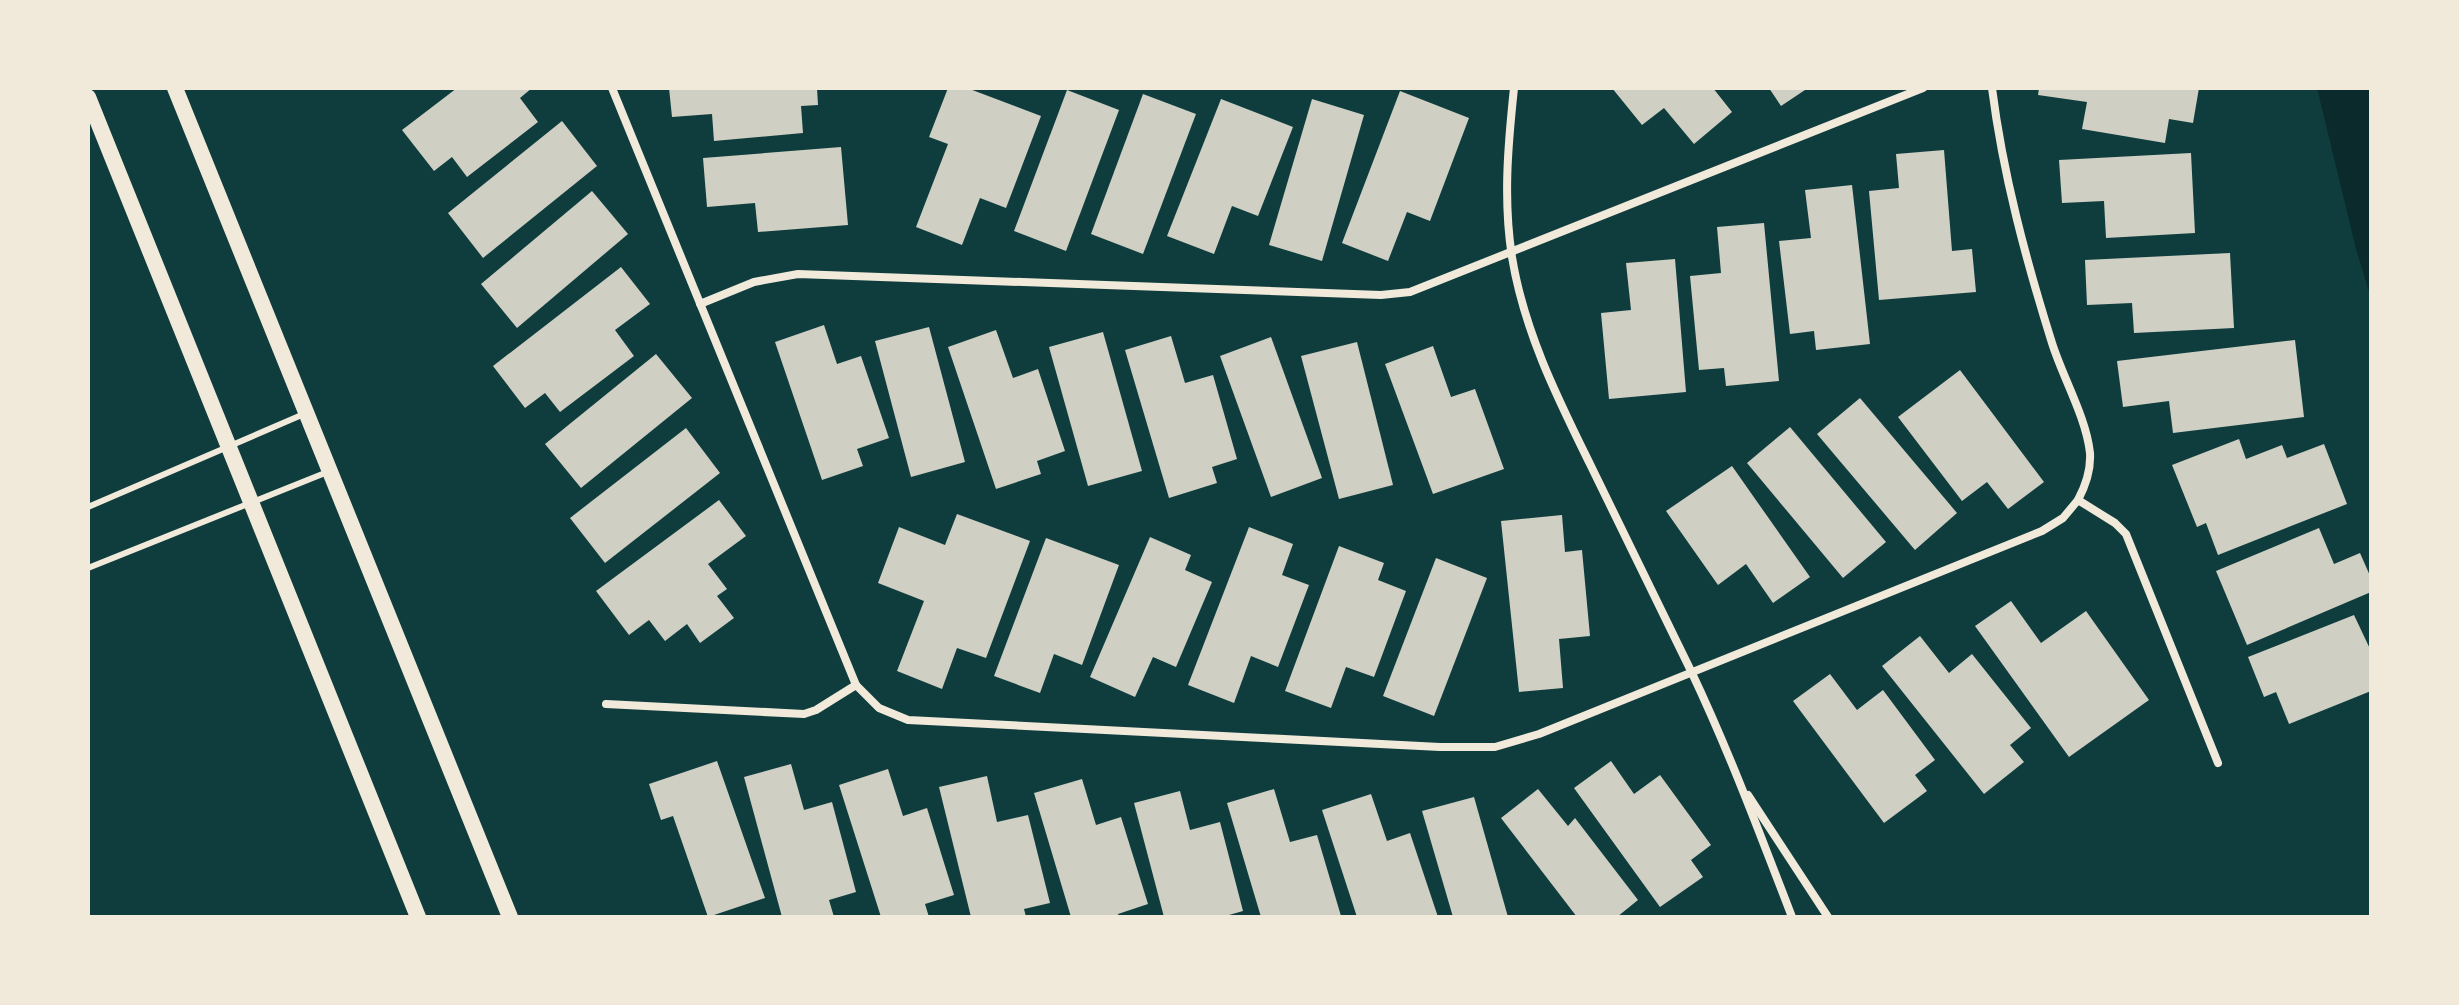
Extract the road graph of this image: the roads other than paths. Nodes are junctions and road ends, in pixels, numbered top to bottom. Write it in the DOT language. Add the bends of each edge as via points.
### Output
graph roads {
  1 [pos="175,88"];
  2 [pos="612,88"];
  3 [pos="1514,88"];
  4 [pos="1923,88"];
  5 [pos="1992,88"];
  6 [pos="88,97"];
  7 [pos="1512,253"];
  8 [pos="700,304"];
  9 [pos="307,412"];
  10 [pos="230,444"];
  11 [pos="330,471"];
  12 [pos="2078,500"];
  13 [pos="252,502"];
  14 [pos="88,507"];
  15 [pos="88,568"];
  16 [pos="1692,672"];
  17 [pos="856,685"];
  18 [pos="606,704"];
  19 [pos="2218,763"];
  20 [pos="1739,781"];
  21 [pos="418,917"];
  22 [pos="510,917"];
  23 [pos="1792,917"];
  24 [pos="1828,917"];
  1 -- 9 [label="main road"];
  2 -- 8 [label="street"];
  3 -- 7 [label="street" via="1506,169"];
  4 -- 7 [label="street"];
  5 -- 12 [label="street" via="2023,247 2088,443 2089,469"];
  6 -- 10 [label="main road"];
  7 -- 8 [label="street" via="1430,286 1381,295 816,273 768,278"];
  7 -- 16 [label="street" via="1545,372"];
  8 -- 17 [label="street"];
  9 -- 10 [label="lane"];
  9 -- 11 [label="main road"];
  10 -- 13 [label="main road"];
  10 -- 14 [label="lane"];
  11 -- 13 [label="lane"];
  11 -- 22 [label="main road"];
  12 -- 16 [label="street" via="2042,531"];
  12 -- 19 [label="street" via="2126,534"];
  13 -- 15 [label="lane"];
  13 -- 21 [label="main road"];
  16 -- 17 [label="street" via="1539,734 1476,749 908,720 879,708"];
  16 -- 20 [label="street"];
  17 -- 18 [label="street" via="804,714"];
  20 -- 23 [label="street"];
  20 -- 24 [label="street"];
}
